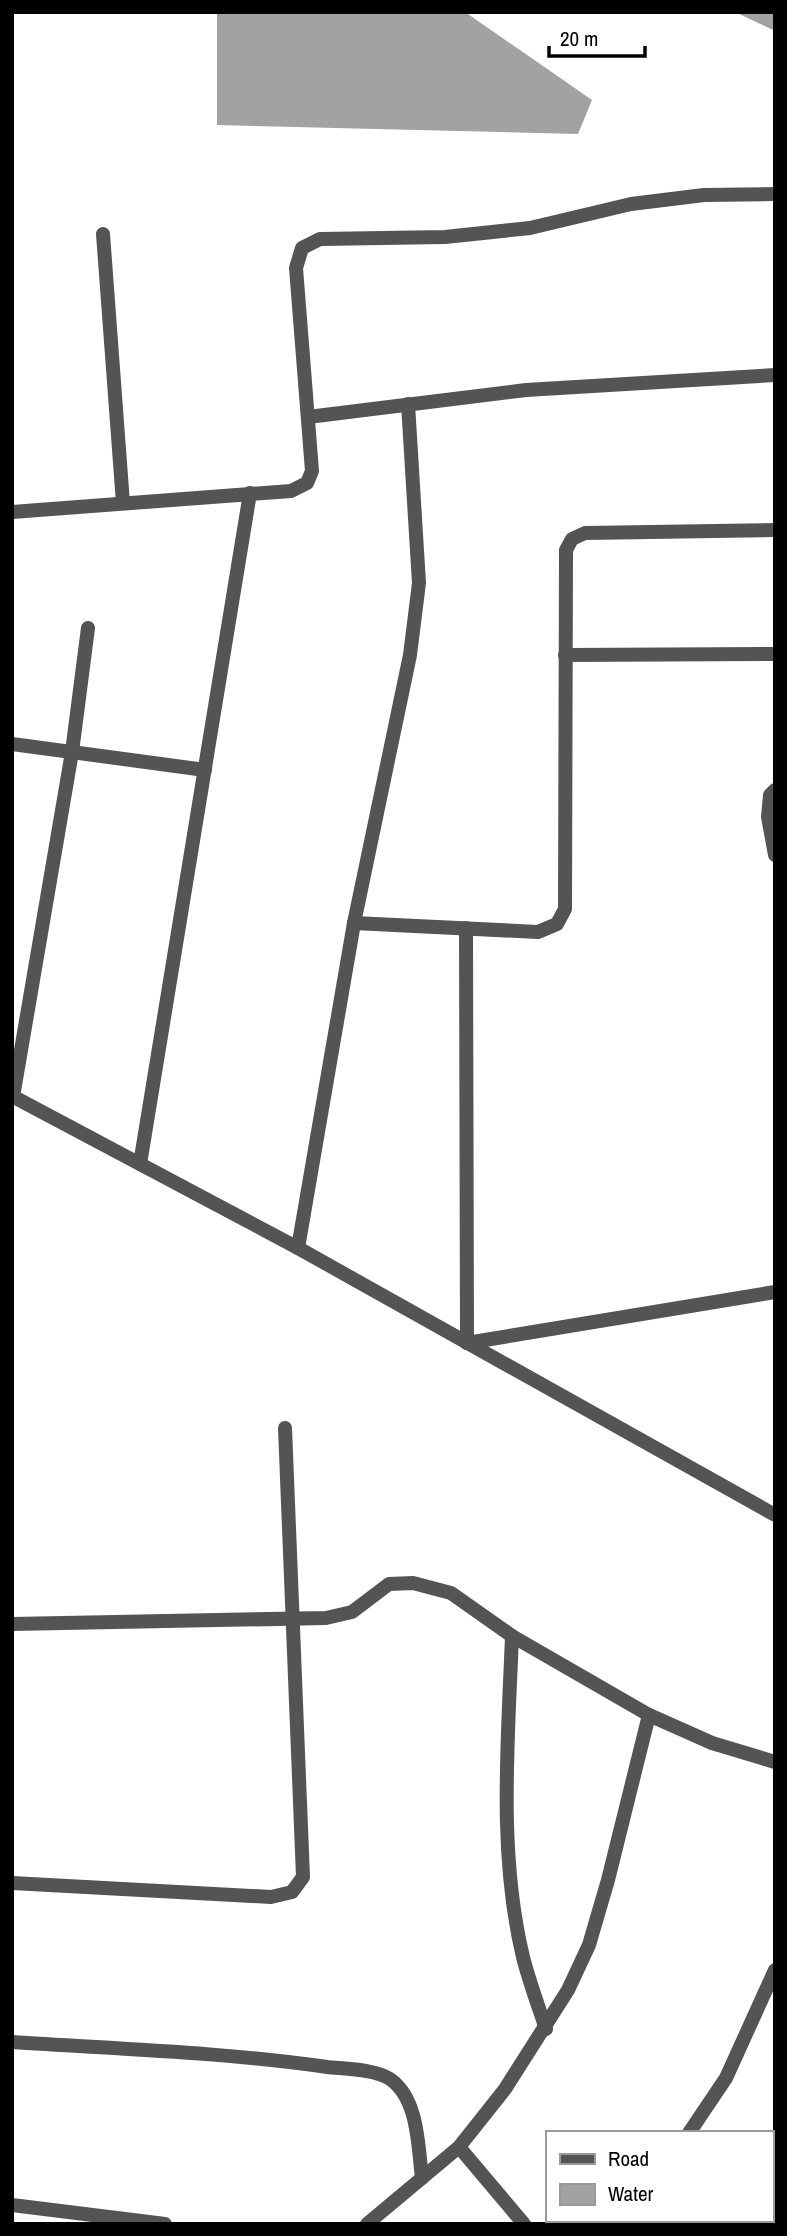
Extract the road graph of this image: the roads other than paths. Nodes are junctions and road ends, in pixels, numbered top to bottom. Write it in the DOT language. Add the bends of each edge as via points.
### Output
graph roads {
  1 [pos="775,194"];
  2 [pos="103,234"];
  3 [pos="775,375"];
  4 [pos="408,404"];
  5 [pos="308,416"];
  6 [pos="250,493"];
  7 [pos="123,503"];
  8 [pos="12,512"];
  9 [pos="775,530"];
  10 [pos="88,628"];
  11 [pos="775,654"];
  12 [pos="565,655"];
  13 [pos="12,744"];
  14 [pos="72,752"];
  15 [pos="205,770"];
  16 [pos="775,790"];
  17 [pos="775,855"];
  18 [pos="354,923"];
  19 [pos="466,928"];
  20 [pos="13,1096"];
  21 [pos="140,1164"];
  22 [pos="298,1248"];
  23 [pos="775,1292"];
  24 [pos="467,1343"];
  25 [pos="285,1428"];
  26 [pos="775,1515"];
  27 [pos="292,1618"];
  28 [pos="12,1624"];
  29 [pos="512,1636"];
  30 [pos="649,1715"];
  31 [pos="775,1762"];
  32 [pos="12,1884"];
  33 [pos="775,1970"];
  34 [pos="546,2029"];
  35 [pos="12,2042"];
  36 [pos="691,2131"];
  37 [pos="459,2147"];
  38 [pos="422,2178"];
  39 [pos="12,2205"];
  40 [pos="165,2224"];
  41 [pos="367,2224"];
  42 [pos="524,2224"];
  1 -- 5 [label="street" via="704,195 631,204 530,228 445,237 320,239 302,248 296,268"];
  2 -- 7 [label="street"];
  3 -- 4 [label="street" via="527,390"];
  4 -- 5 [label="street"];
  4 -- 18 [label="street" via="419,583 410,655"];
  5 -- 6 [label="street" via="312,471 307,483 290,491"];
  6 -- 7 [label="street"];
  6 -- 15 [label="street"];
  7 -- 8 [label="street"];
  9 -- 12 [label="street" via="585,533 572,539 566,550"];
  10 -- 14 [label="street"];
  11 -- 12 [label="street"];
  12 -- 19 [label="street" via="565,909 557,924 538,932"];
  13 -- 14 [label="street"];
  14 -- 15 [label="street"];
  14 -- 20 [label="street"];
  15 -- 21 [label="street"];
  16 -- 17 [label="street" via="769,795 768,817"];
  18 -- 19 [label="street"];
  18 -- 22 [label="street"];
  19 -- 24 [label="street"];
  20 -- 21 [label="street"];
  21 -- 22 [label="street"];
  22 -- 24 [label="street"];
  23 -- 24 [label="street"];
  24 -- 26 [label="street"];
  25 -- 27 [label="street"];
  27 -- 28 [label="street"];
  27 -- 29 [label="street" via="352,1612 389,1584 412,1583 451,1593"];
  27 -- 32 [label="street" via="303,1877 292,1892 271,1897"];
  29 -- 30 [label="street"];
  29 -- 34 [label="street" via="506,1794 510,1870 523,1956"];
  30 -- 31 [label="street" via="712,1743"];
  30 -- 34 [label="street" via="589,1945"];
  33 -- 36 [label="street" via="726,2078"];
  34 -- 37 [label="street"];
  35 -- 38 [label="street" via="280,2060 390,2079 407,2098"];
  37 -- 38 [label="street"];
  37 -- 42 [label="street"];
  38 -- 41 [label="street"];
  39 -- 40 [label="street"];
}
